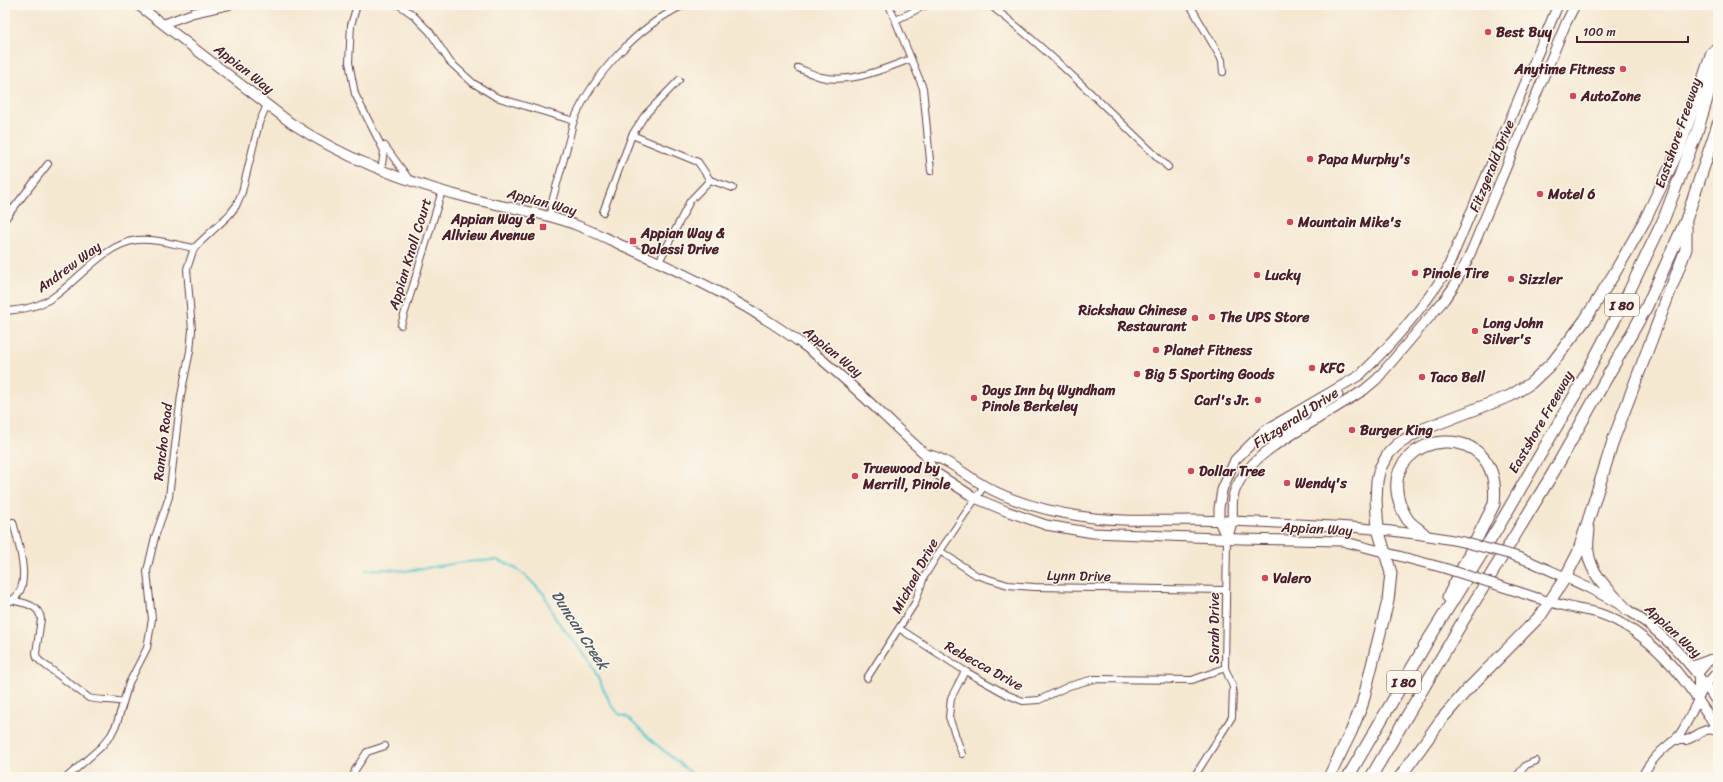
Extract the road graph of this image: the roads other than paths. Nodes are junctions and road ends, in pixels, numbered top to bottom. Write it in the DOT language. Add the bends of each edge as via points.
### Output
graph roads {
  1 [pos="138,5"];
  2 [pos="229,5"];
  3 [pos="357,5"];
  4 [pos="399,5"];
  5 [pos="684,5"];
  6 [pos="889,5"];
  7 [pos="926,5"];
  8 [pos="990,5"];
  9 [pos="1190,5"];
  10 [pos="1558,5"];
  11 [pos="1575,5"];
  12 [pos="674,7"];
  13 [pos="896,20"];
  14 [pos="163,24"];
  15 [pos="1718,46"];
  16 [pos="911,59"];
  17 [pos="1718,62"];
  18 [pos="798,68"];
  19 [pos="1223,72"];
  20 [pos="679,80"];
  21 [pos="267,105"];
  22 [pos="574,120"];
  23 [pos="1718,124"];
  24 [pos="632,135"];
  25 [pos="382,142"];
  26 [pos="48,164"];
  27 [pos="1168,167"];
  28 [pos="381,171"];
  29 [pos="931,171"];
  30 [pos="710,180"];
  31 [pos="410,181"];
  32 [pos="733,188"];
  33 [pos="442,191"];
  34 [pos="603,212"];
  35 [pos="550,216"];
  36 [pos="5,219"];
  37 [pos="1686,220"];
  38 [pos="194,248"];
  39 [pos="659,262"];
  40 [pos="5,311"];
  41 [pos="401,325"];
  42 [pos="1347,384"];
  43 [pos="1309,405"];
  44 [pos="1314,421"];
  45 [pos="1274,446"];
  46 [pos="925,454"];
  47 [pos="984,486"];
  48 [pos="975,498"];
  49 [pos="1592,503"];
  50 [pos="1218,521"];
  51 [pos="13,522"];
  52 [pos="1232,522"];
  53 [pos="1378,529"];
  54 [pos="1424,534"];
  55 [pos="1227,539"];
  56 [pos="940,551"];
  57 [pos="1385,551"];
  58 [pos="1565,578"];
  59 [pos="1226,590"];
  60 [pos="11,600"];
  61 [pos="1550,602"];
  62 [pos="5,603"];
  63 [pos="1626,608"];
  64 [pos="900,629"];
  65 [pos="1427,642"];
  66 [pos="1718,655"];
  67 [pos="1688,664"];
  68 [pos="1225,668"];
  69 [pos="965,671"];
  70 [pos="1718,671"];
  71 [pos="1698,674"];
  72 [pos="867,678"];
  73 [pos="1706,684"];
  74 [pos="1698,697"];
  75 [pos="123,702"];
  76 [pos="1718,704"];
  77 [pos="1718,731"];
  78 [pos="1676,740"];
  79 [pos="385,746"];
  80 [pos="962,754"];
  81 [pos="1536,761"];
  82 [pos="68,777"];
  83 [pos="353,777"];
  84 [pos="1194,777"];
  85 [pos="1329,777"];
  86 [pos="1348,777"];
  87 [pos="1371,777"];
  88 [pos="1400,777"];
  89 [pos="1516,777"];
  90 [pos="1642,777"];
  1 -- 14 [label="main road, Appian Way"];
  2 -- 14 [label="street" via="193,13"];
  3 -- 25 [label="street" via="351,25 349,62 355,94"];
  4 -- 22 [label="street" via="430,32 450,62 473,83 496,97"];
  5 -- 12 [label="street"];
  6 -- 13 [label="street"];
  7 -- 13 [label="street"];
  8 -- 27 [label="street" via="1089,91"];
  9 -- 19 [label="street" via="1222,60"];
  10 -- 42 [label="main road, Fitzgerald Drive" via="1446,272 1433,292 1381,353 1360,375"];
  11 -- 44 [label="main road, Fitzgerald Drive" via="1474,246 1454,286 1376,379 1364,390"];
  12 -- 22 [label="street" via="634,38 614,58 596,81"];
  13 -- 16 [label="street"];
  14 -- 21 [label="main road, Appian Way"];
  15 -- 53 [label="highway" via="1712,53 1679,149 1664,181 1634,240 1585,320 1552,362 1531,383 1510,396 1421,430 1407,437 1389,453 1380,468 1377,481"];
  16 -- 18 [label="street" via="868,75 838,78 822,77"];
  16 -- 29 [label="street" via="923,88"];
  17 -- 65 [label="highway, Eastshore Freeway / I 80" via="1697,132 1663,221 1622,306 1576,393 1497,529"];
  20 -- 24 [label="street" via="645,115"];
  21 -- 28 [label="main road, Appian Way" via="314,137"];
  21 -- 38 [label="street, Rancho Road" via="259,123 242,192 236,206 229,216"];
  22 -- 35 [label="street"];
  23 -- 37 [label="highway, I 80"];
  24 -- 30 [label="street" via="698,162"];
  24 -- 34 [label="street"];
  25 -- 28 [label="street" via="385,156"];
  25 -- 31 [label="street"];
  26 -- 36 [label="street"];
  28 -- 31 [label="main road, Appian Way"];
  30 -- 32 [label="street"];
  30 -- 39 [label="street" via="690,201"];
  31 -- 33 [label="main road, Appian Way"];
  33 -- 35 [label="main road, Appian Way"];
  33 -- 41 [label="street, Appian Knoll Court"];
  35 -- 39 [label="main road, Appian Way" via="582,227"];
  37 -- 49 [label="highway" via="1686,249"];
  37 -- 87 [label="highway, I 80" via="1646,308 1595,401"];
  38 -- 40 [label="street, Andrew Way" via="135,240 99,258 51,298 34,306"];
  38 -- 75 [label="street, Rancho Road" via="186,269 192,330 190,351 181,394 168,497 147,571 152,619 150,634"];
  39 -- 46 [label="main road, Appian Way" via="719,292 805,346 851,384"];
  42 -- 43 [label="main road, Fitzgerald Drive"];
  42 -- 44 [label="main road" via="1341,393 1314,414"];
  43 -- 45 [label="main road" via="1302,418 1279,432 1274,440"];
  43 -- 50 [label="main road, Fitzgerald Drive" via="1264,431 1235,460 1222,490"];
  44 -- 45 [label="main road, Fitzgerald Drive"];
  45 -- 52 [label="main road, Fitzgerald Drive" via="1260,455 1240,481 1234,494"];
  46 -- 47 [label="main road, Appian Way" via="939,457"];
  46 -- 48 [label="main road, Appian Way" via="933,470"];
  47 -- 48 [label="street, Michael Drive"];
  47 -- 50 [label="main road, Appian Way" via="1033,506 1088,517"];
  48 -- 55 [label="main road, Appian Way" via="1046,525 1093,533"];
  48 -- 56 [label="street, Michael Drive"];
  49 -- 58 [label="highway" via="1578,553"];
  49 -- 63 [label="highway" via="1588,552 1591,566 1599,580"];
  50 -- 52 [label="main road, Appian Way"];
  50 -- 55 [label="main road"];
  51 -- 60 [label="street" via="24,572 20,591"];
  52 -- 53 [label="main road, Appian Way"];
  52 -- 55 [label="main road, Fitzgerald Drive"];
  53 -- 54 [label="main road, Appian Way"];
  53 -- 57 [label="highway"];
  54 -- 58 [label="main road, Appian Way, bridge" via="1512,555"];
  54 -- 65 [label="highway" via="1408,520 1401,507 1397,490 1398,476 1406,461 1419,449 1437,442 1460,443 1481,455 1489,465 1496,490 1494,504"];
  55 -- 57 [label="main road, Appian Way" via="1342,541"];
  55 -- 59 [label="street, Sarah Drive"];
  56 -- 59 [label="street, Lynn Drive" via="976,575 1008,584 1034,587"];
  56 -- 64 [label="street, Michael Drive" via="924,577 915,604"];
  57 -- 61 [label="main road, Appian Way, bridge"];
  57 -- 85 [label="highway" via="1391,573 1388,601 1366,690 1351,732"];
  58 -- 61 [label="highway"];
  58 -- 63 [label="main road, Appian Way"];
  59 -- 68 [label="street, Sarah Drive"];
  60 -- 62 [label="street"];
  60 -- 75 [label="street" via="34,607 40,613 36,653 41,662 89,698"];
  61 -- 74 [label="main road, Appian Way" via="1597,612 1636,632 1660,652"];
  61 -- 88 [label="highway" via="1541,615 1441,720"];
  63 -- 67 [label="main road, Appian Way" via="1665,639"];
  64 -- 69 [label="street, Rebecca Drive"];
  64 -- 72 [label="street, Michael Drive"];
  65 -- 86 [label="highway, Eastshore Freeway / I 80"];
  66 -- 67 [label="street" via="1694,665"];
  66 -- 71 [label="street"];
  67 -- 71 [label="main road, Appian Way"];
  68 -- 69 [label="street, Rebecca Drive" via="1192,680 1094,679 1069,686 1039,700 1023,701"];
  68 -- 84 [label="street, Sarah Drive" via="1233,687 1232,717"];
  69 -- 80 [label="street" via="951,698 949,717"];
  70 -- 73 [label="street"];
  71 -- 73 [label="main road, Appian Way"];
  71 -- 74 [label="street"];
  73 -- 74 [label="street"];
  73 -- 76 [label="main road, Appian Way"];
  74 -- 77 [label="main road, Appian Way"];
  74 -- 78 [label="street"];
  75 -- 82 [label="street, Rancho Road" via="111,735"];
  77 -- 78 [label="street" via="1707,728 1687,739"];
  78 -- 90 [label="street" via="1657,755"];
  79 -- 83 [label="street" via="367,752"];
  81 -- 89 [label="street" via="1526,765"];
}
